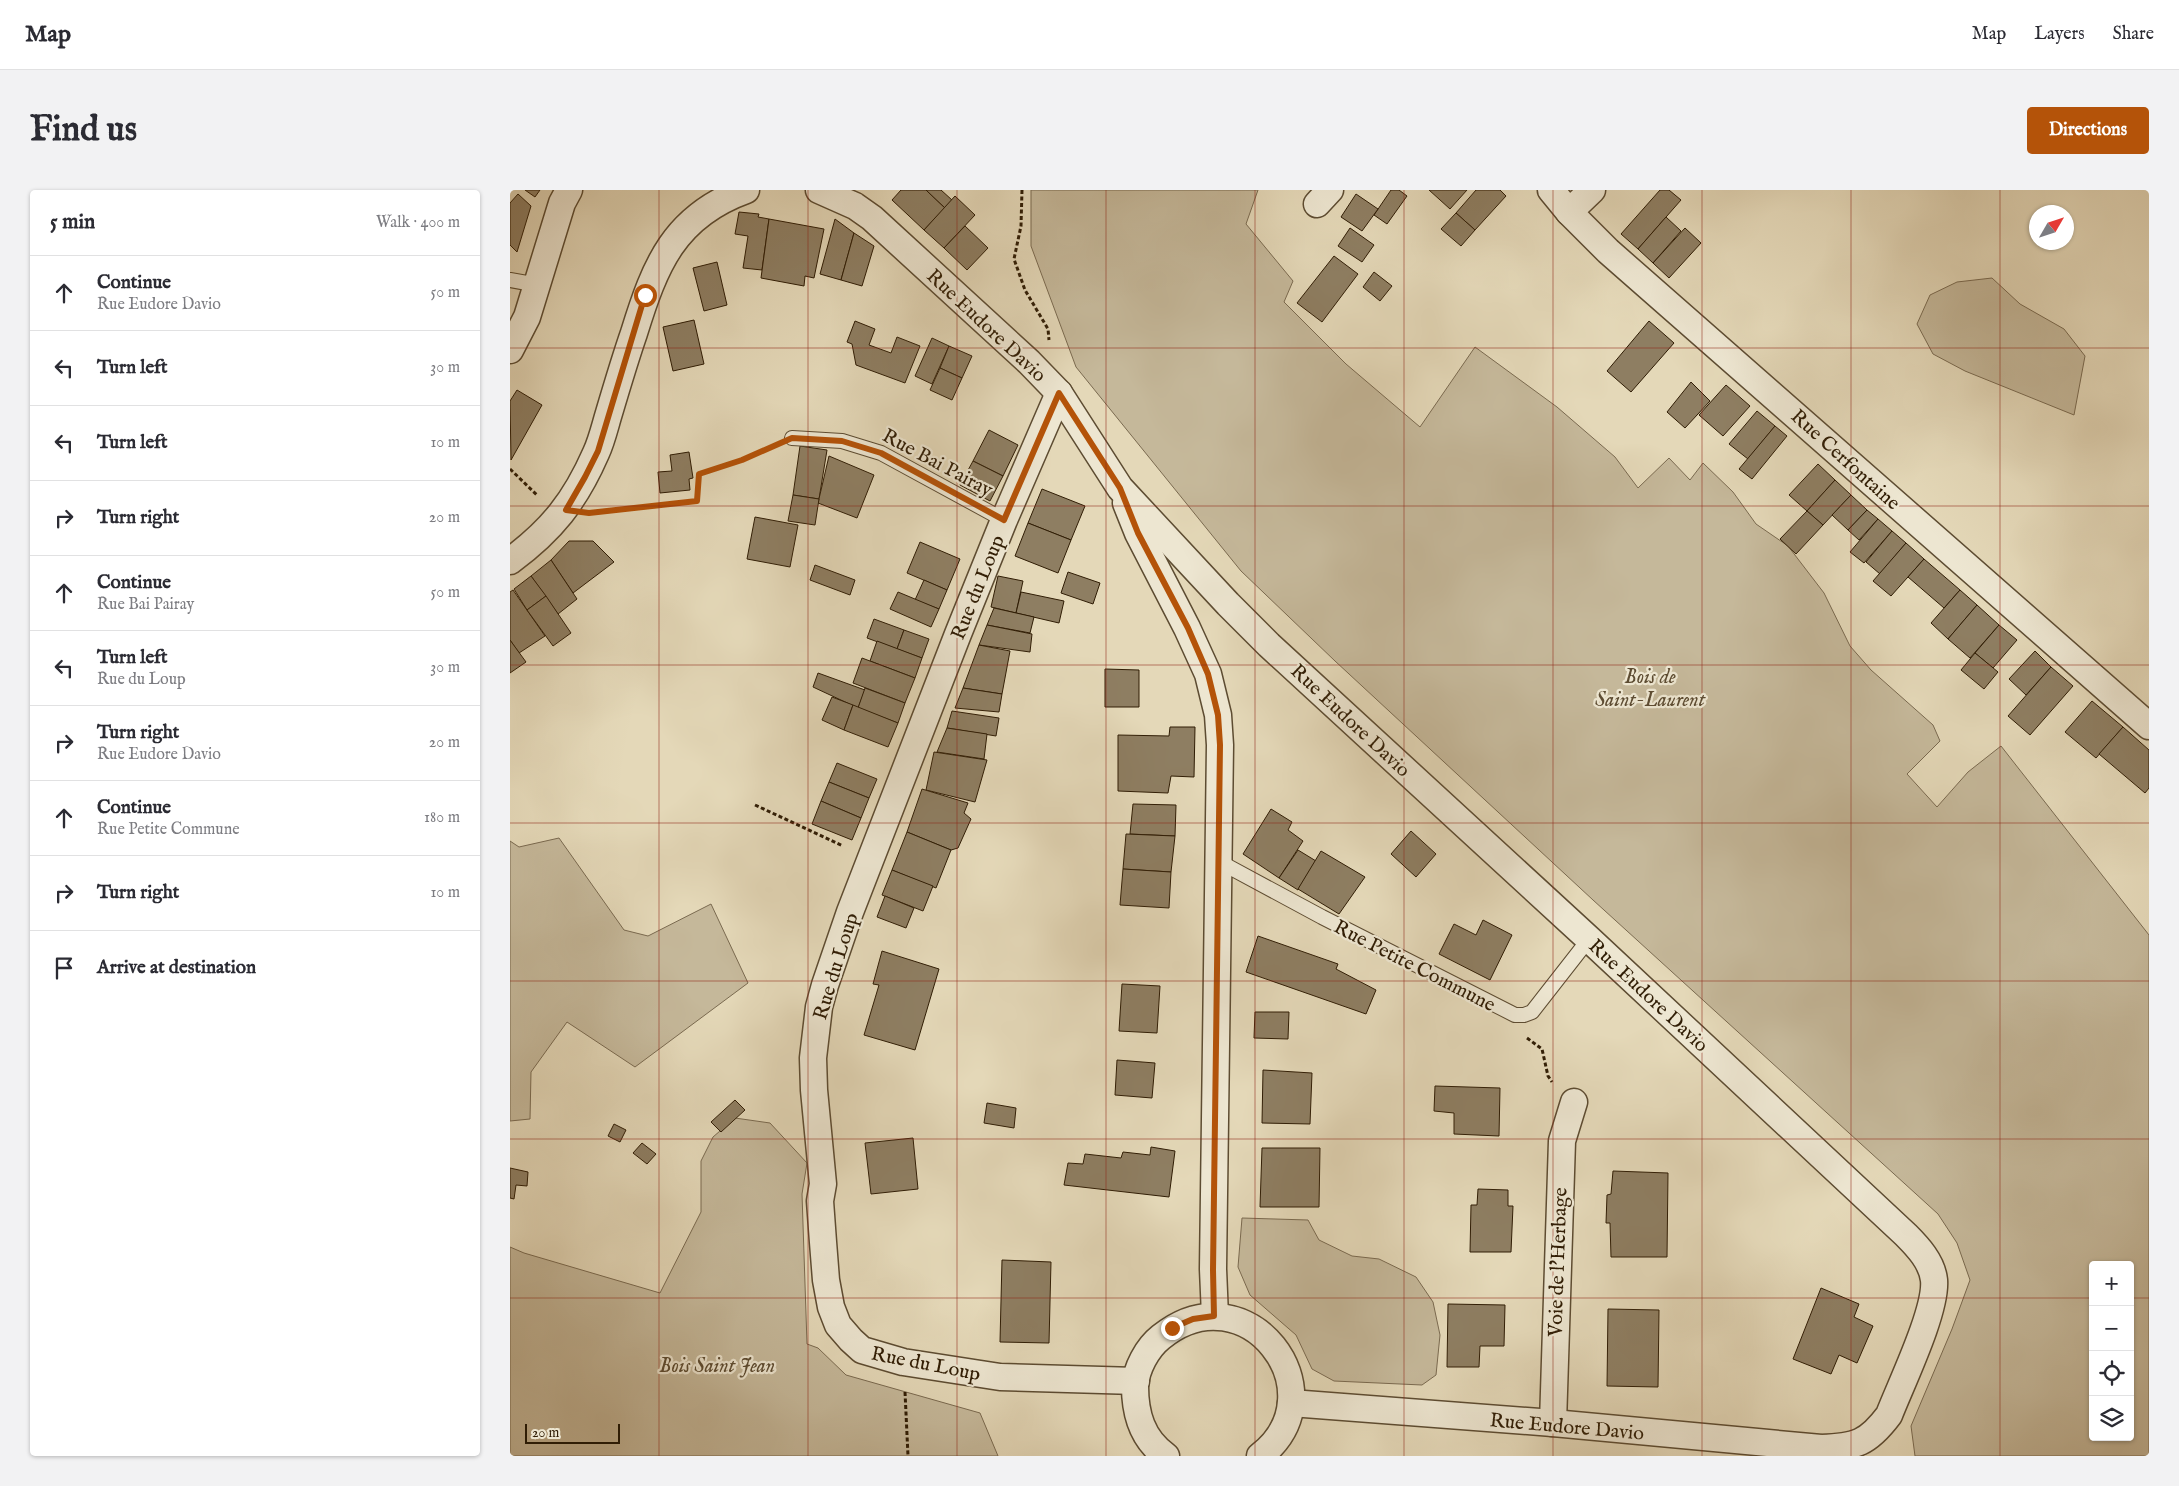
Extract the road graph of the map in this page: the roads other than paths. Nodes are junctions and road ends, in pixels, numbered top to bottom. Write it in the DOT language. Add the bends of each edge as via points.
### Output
graph roads {
  1 [pos="569,190"];
  2 [pos="746,190"];
  3 [pos="820,190"];
  4 [pos="1551,190"];
  5 [pos="1592,190"];
  6 [pos="1569,212"];
  7 [pos="510,280"];
  8 [pos="538,285"];
  9 [pos="510,350"];
  10 [pos="1059,393"];
  11 [pos="792,438"];
  12 [pos="1120,488"];
  13 [pos="1004,520"];
  14 [pos="510,561"];
  15 [pos="2149,726"];
  16 [pos="1218,861"];
  17 [pos="1589,939"];
  18 [pos="1574,1102"];
  19 [pos="1214,1316"];
  20 [pos="1136,1381"];
  21 [pos="1291,1403"];
  22 [pos="1553,1424"];
  23 [pos="1166,1456"];
  24 [pos="1260,1456"];
  1 -- 8 [label="street" via="562,203"];
  2 -- 14 [label="street" via="728,196 683,230 656,269 645,295 598,451 562,513"];
  3 -- 10 [label="street, Rue Eudore Davio" via="855,206 872,218"];
  4 -- 6 [label="street"];
  5 -- 6 [label="street"];
  6 -- 15 [label="street, Rue Cerfontaine" via="1608,251"];
  7 -- 8 [label="lane"];
  8 -- 9 [label="street" via="528,317"];
  10 -- 12 [label="street, Rue Eudore Davio"];
  10 -- 13 [label="street, Rue du Loup"];
  11 -- 13 [label="lane, Rue Bai Pairay" via="842,441 881,453"];
  12 -- 16 [label="street" via="1138,533 1188,628 1208,674 1218,715 1220,745"];
  12 -- 17 [label="street, Rue Eudore Davio" via="1269,645"];
  13 -- 20 [label="street, Rue du Loup" via="871,858 819,1007 815,1030 814,1090 823,1184 820,1201 826,1280 838,1325 862,1350 903,1362 1000,1377"];
  16 -- 17 [label="lane, Rue Petite Commune" via="1515,1015 1532,1012"];
  16 -- 19 [label="street"];
  17 -- 22 [label="street, Rue Eudore Davio" via="1919,1249 1934,1280 1933,1303 1889,1414 1878,1430 1863,1442 1846,1447 1821,1448"];
  18 -- 22 [label="street, Voie de l'Herbage" via="1562,1141"];
  19 -- 20 [label="street" via="1193,1319 1161,1337 1142,1360"];
  19 -- 21 [label="street" via="1240,1321 1262,1334 1274,1347 1289,1377"];
  20 -- 23 [label="street" via="1135,1406 1142,1430 1157,1450"];
  21 -- 22 [label="street, Rue Eudore Davio"];
  21 -- 24 [label="street" via="1284,1428"];
}
